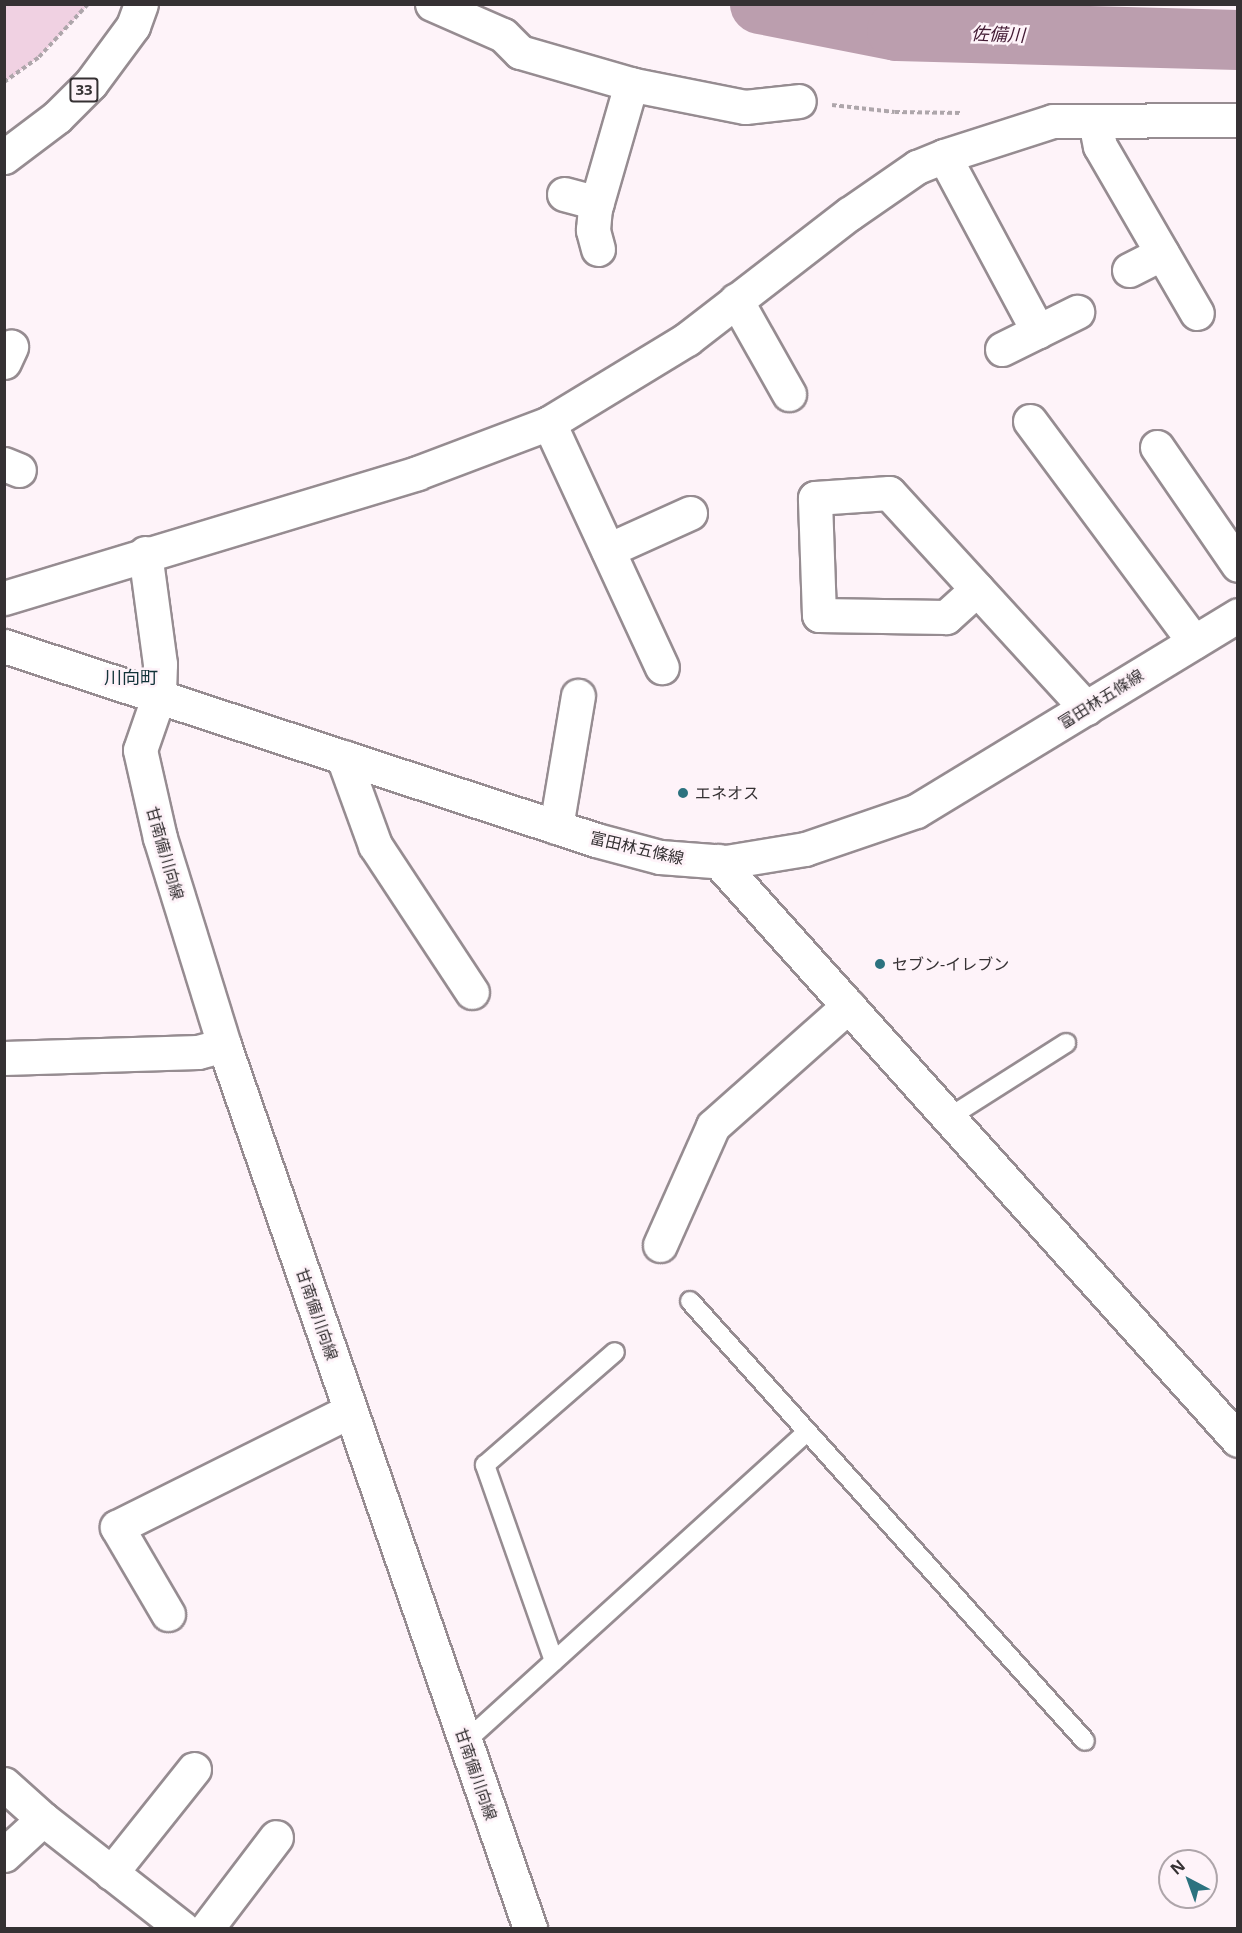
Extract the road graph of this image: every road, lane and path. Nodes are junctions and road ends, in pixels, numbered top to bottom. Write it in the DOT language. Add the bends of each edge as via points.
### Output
graph roads {
  1 [pos="88,4"];
  2 [pos="141,4"];
  3 [pos="432,4"];
  4 [pos="4,82"];
  5 [pos="632,84"];
  6 [pos="799,101"];
  7 [pos="964,114"];
  8 [pos="1238,120"];
  9 [pos="1095,121"];
  10 [pos="944,156"];
  11 [pos="4,157"];
  12 [pos="564,194"];
  13 [pos="597,203"];
  14 [pos="598,249"];
  15 [pos="1162,253"];
  16 [pos="1129,270"];
  17 [pos="736,300"];
  18 [pos="1077,312"];
  19 [pos="1197,313"];
  20 [pos="1038,331"];
  21 [pos="1002,349"];
  22 [pos="789,393"];
  23 [pos="1030,421"];
  24 [pos="549,423"];
  25 [pos="1156,447"];
  26 [pos="690,513"];
  27 [pos="608,550"];
  28 [pos="145,553"];
  29 [pos="1238,565"];
  30 [pos="977,589"];
  31 [pos="4,598"];
  32 [pos="1238,615"];
  33 [pos="1194,642"];
  34 [pos="4,646"];
  35 [pos="662,667"];
  36 [pos="159,696"];
  37 [pos="578,696"];
  38 [pos="1086,708"];
  39 [pos="344,757"];
  40 [pos="556,827"];
  41 [pos="718,861"];
  42 [pos="472,992"];
  43 [pos="848,1006"];
  44 [pos="1066,1043"];
  45 [pos="224,1045"];
  46 [pos="4,1058"];
  47 [pos="948,1118"];
  48 [pos="660,1245"];
  49 [pos="690,1301"];
  50 [pos="615,1352"];
  51 [pos="350,1411"];
  52 [pos="807,1432"];
  53 [pos="1238,1440"];
  54 [pos="168,1614"];
  55 [pos="554,1661"];
  56 [pos="1085,1741"];
  57 [pos="465,1742"];
  58 [pos="194,1769"];
  59 [pos="4,1785"];
  60 [pos="43,1819"];
  61 [pos="276,1837"];
  62 [pos="4,1855"];
  63 [pos="111,1873"];
  64 [pos="182,1929"];
  65 [pos="207,1929"];
  66 [pos="530,1929"];
  1 -- 4 [label="path" via="39,57"];
  2 -- 11 [label="street, 33" via="132,26 85,90"];
  3 -- 5 [label="street" via="503,34 520,52"];
  5 -- 6 [label="street" via="745,107"];
  5 -- 13 [label="street"];
  6 -- 7 [label="path" via="895,112"];
  8 -- 9 [label="street"];
  9 -- 10 [label="street" via="1053,121"];
  9 -- 15 [label="street" via="1100,146"];
  10 -- 17 [label="street" via="917,167 849,214"];
  10 -- 20 [label="street"];
  12 -- 13 [label="street"];
  13 -- 14 [label="street" via="593,230"];
  15 -- 16 [label="street"];
  15 -- 19 [label="street"];
  17 -- 22 [label="street"];
  17 -- 24 [label="street" via="687,339"];
  18 -- 20 [label="street"];
  20 -- 21 [label="street"];
  23 -- 33 [label="street"];
  24 -- 27 [label="street"];
  24 -- 28 [label="street" via="417,473 251,526"];
  25 -- 29 [label="street"];
  26 -- 27 [label="street"];
  27 -- 35 [label="street"];
  28 -- 31 [label="street"];
  28 -- 36 [label="street" via="160,664"];
  30 -- 30 [label="street" via="889,493 815,498 819,615 946,617"];
  30 -- 38 [label="street"];
  32 -- 33 [label="street, 富田林五條線"];
  33 -- 38 [label="street, 富田林五條線"];
  34 -- 36 [label="street, 富田林五條線"];
  36 -- 39 [label="street, 富田林五條線"];
  36 -- 45 [label="street, 甘南備川向線" via="142,736 142,765 160,838"];
  37 -- 40 [label="street"];
  38 -- 41 [label="street, 富田林五條線" via="958,788 893,821 805,849"];
  39 -- 40 [label="street, 富田林五條線"];
  39 -- 42 [label="street" via="375,845"];
  40 -- 41 [label="street, 富田林五條線" via="660,856"];
  41 -- 43 [label="street"];
  43 -- 47 [label="street"];
  43 -- 48 [label="street" via="712,1126"];
  44 -- 47 [label="lane"];
  45 -- 46 [label="street" via="198,1052"];
  45 -- 51 [label="street, 甘南備川向線"];
  47 -- 53 [label="street"];
  49 -- 52 [label="lane"];
  50 -- 55 [label="lane" via="485,1465"];
  51 -- 54 [label="street" via="117,1527"];
  51 -- 57 [label="street, 甘南備川向線"];
  52 -- 55 [label="lane"];
  52 -- 56 [label="lane"];
  55 -- 57 [label="lane"];
  57 -- 66 [label="street, 甘南備川向線"];
  58 -- 63 [label="street"];
  59 -- 60 [label="street"];
  60 -- 62 [label="street"];
  60 -- 63 [label="street"];
  61 -- 65 [label="street"];
  63 -- 64 [label="street"];
}
